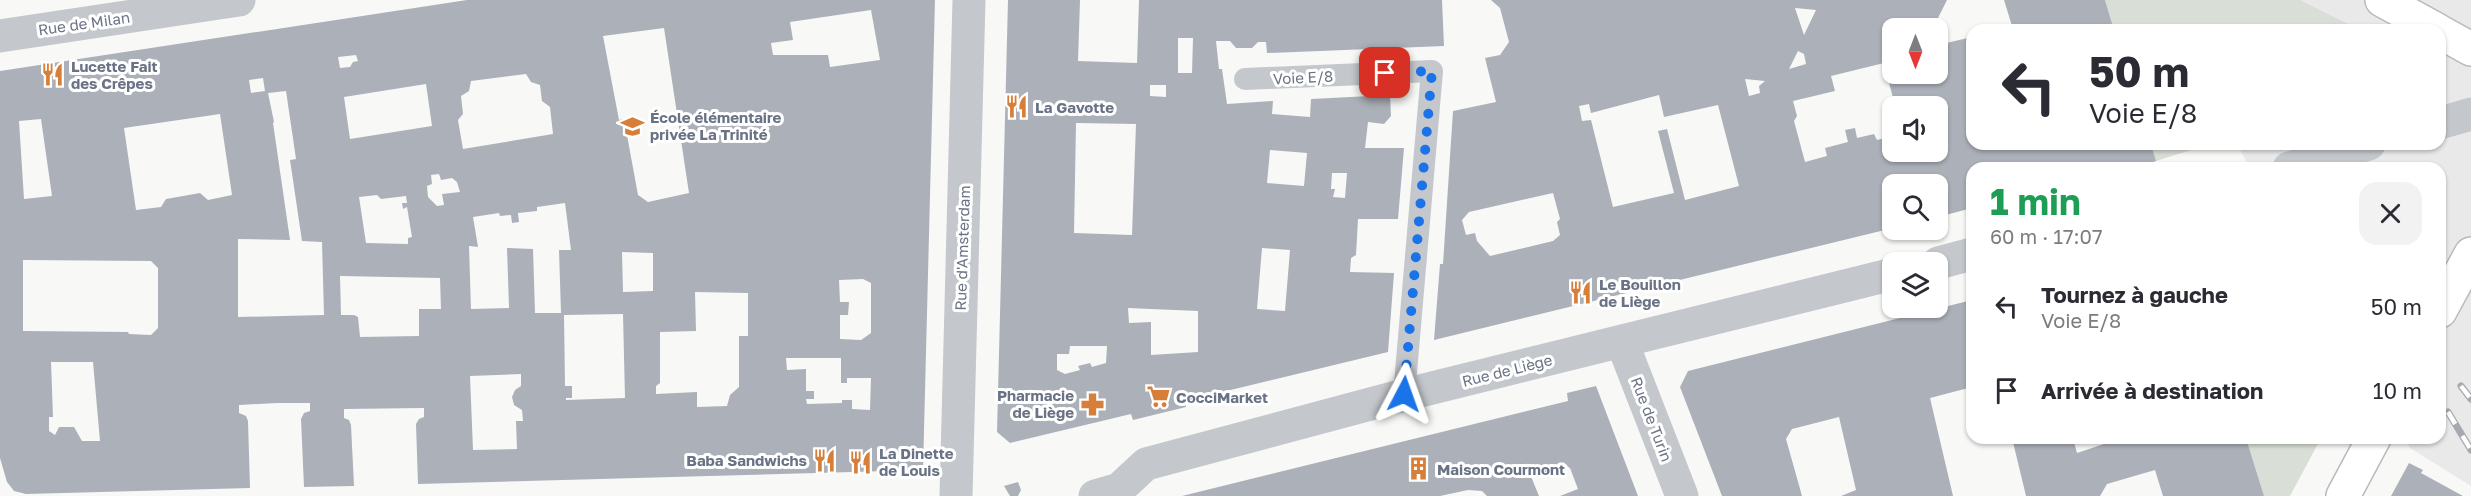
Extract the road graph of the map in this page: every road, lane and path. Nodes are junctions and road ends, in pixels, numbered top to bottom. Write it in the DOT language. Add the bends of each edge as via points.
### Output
graph roads {
  1 [pos="239,0"];
  2 [pos="969,0"];
  3 [pos="2382,0"];
  4 [pos="2426,24"];
  5 [pos="2446,35"];
  6 [pos="0,36"];
  7 [pos="2471,49"];
  8 [pos="1245,79"];
  9 [pos="2471,114"];
  10 [pos="2446,121"];
  11 [pos="2349,150"];
  12 [pos="2309,162"];
  13 [pos="2471,254"];
  14 [pos="1966,256"];
  15 [pos="1948,260"];
  16 [pos="1882,277"];
  17 [pos="2446,300"];
  18 [pos="1622,342"];
  19 [pos="1404,394"];
  20 [pos="2371,444"];
  21 [pos="956,496"];
  22 [pos="1095,496"];
  23 [pos="1682,496"];
  24 [pos="2343,496"];
  1 -- 6 [label="street, Rue de Milan"];
  2 -- 21 [label="street, Rue d'Amsterdam"];
  3 -- 4 [label="main road"];
  5 -- 7 [label="main road"];
  8 -- 19 [label="lane, Voie E/8" via="1432,71"];
  9 -- 10 [label="street"];
  11 -- 12 [label="street"];
  13 -- 17 [label="main road"];
  14 -- 15 [label="street"];
  16 -- 18 [label="street, Rue de Liège"];
  18 -- 19 [label="street, Rue de Liège"];
  18 -- 23 [label="street, Rue de Turin"];
  19 -- 22 [label="street, Rue de Liège" via="1146,464 1119,489"];
  20 -- 24 [label="main road"];
}
